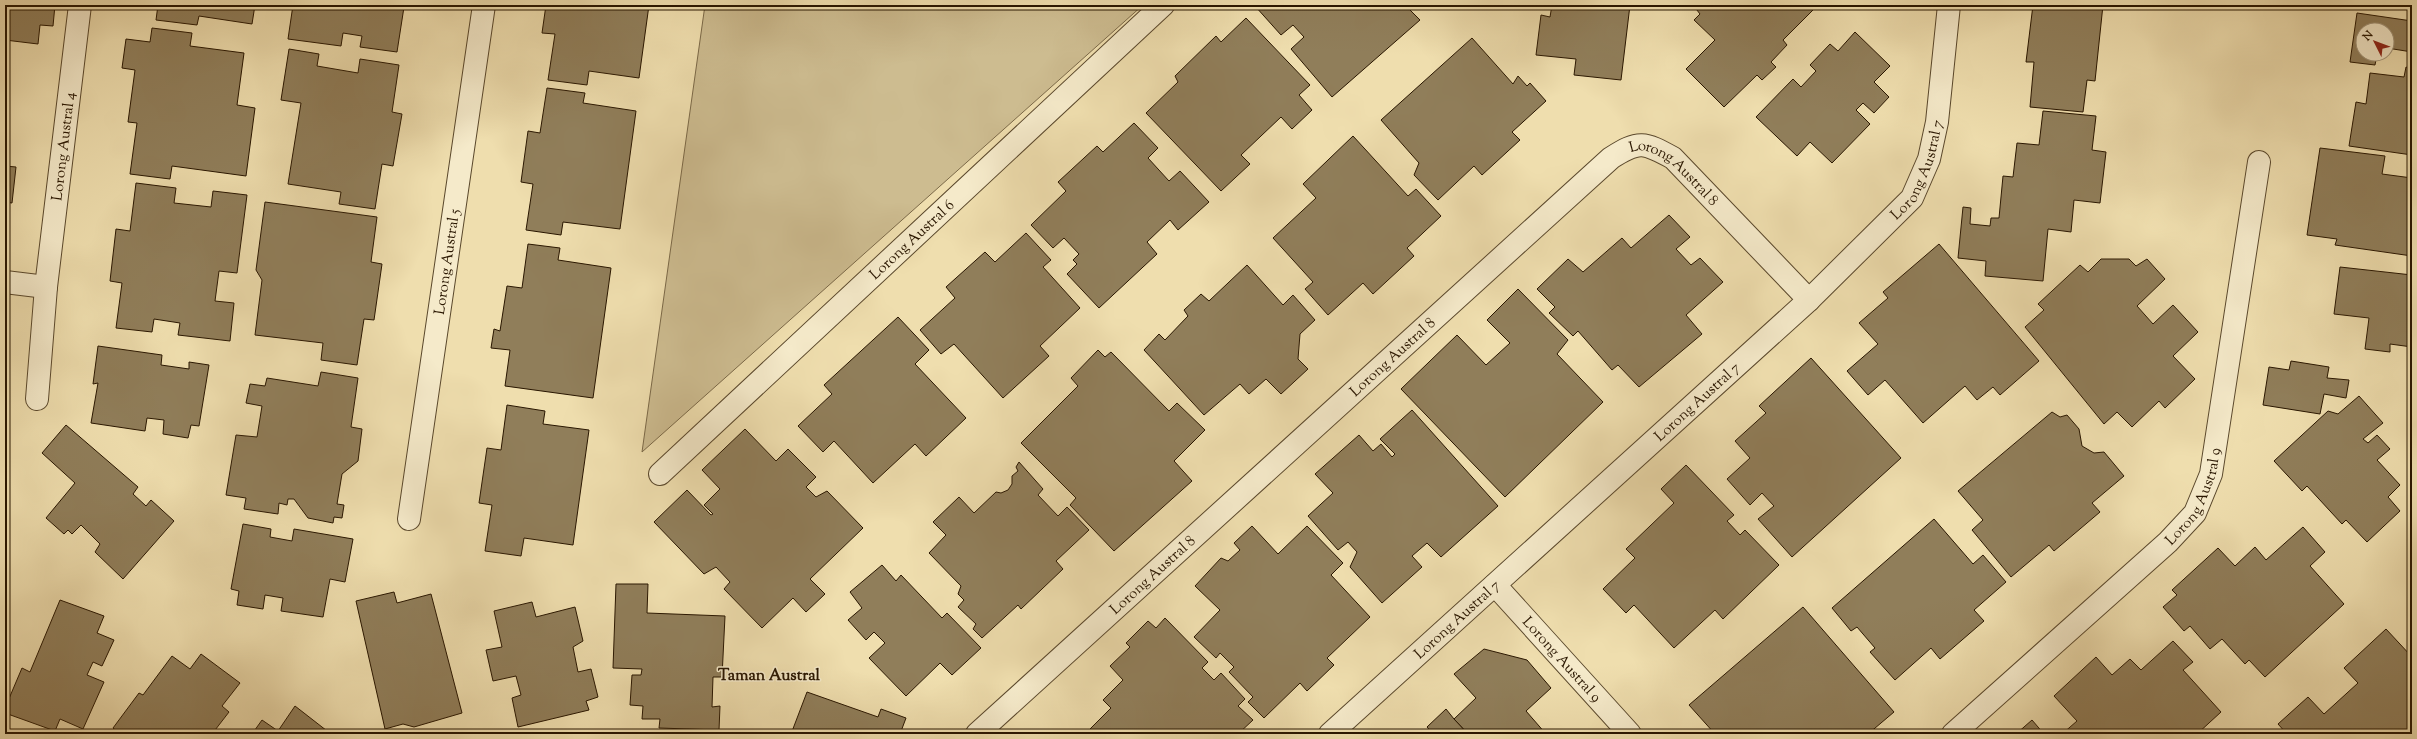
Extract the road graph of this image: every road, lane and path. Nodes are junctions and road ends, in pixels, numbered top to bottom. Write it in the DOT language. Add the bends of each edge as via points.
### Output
graph roads {
  1 [pos="80,5"];
  2 [pos="484,5"];
  3 [pos="1163,5"];
  4 [pos="1949,5"];
  5 [pos="2259,162"];
  6 [pos="5,282"];
  7 [pos="46,287"];
  8 [pos="1809,300"];
  9 [pos="37,399"];
  10 [pos="660,474"];
  11 [pos="409,519"];
  12 [pos="1495,585"];
  13 [pos="977,734"];
  14 [pos="1330,734"];
  15 [pos="1630,734"];
  16 [pos="1952,734"];
  1 -- 7 [label="street, Lorong Austral 4"];
  2 -- 11 [label="street, Lorong Austral 5"];
  3 -- 10 [label="street, Lorong Austral 6"];
  4 -- 8 [label="street, Lorong Austral 7" via="1937,122 1929,159 1912,198"];
  5 -- 16 [label="street, Lorong Austral 9" via="2211,474 2195,513 2168,542"];
  6 -- 7 [label="street"];
  7 -- 9 [label="street, Lorong Austral 4"];
  8 -- 12 [label="street, Lorong Austral 7"];
  8 -- 13 [label="street, Lorong Austral 8" via="1673,158 1652,146 1631,146 1611,158"];
  12 -- 14 [label="street, Lorong Austral 7"];
  12 -- 15 [label="street, Lorong Austral 9"];
}
